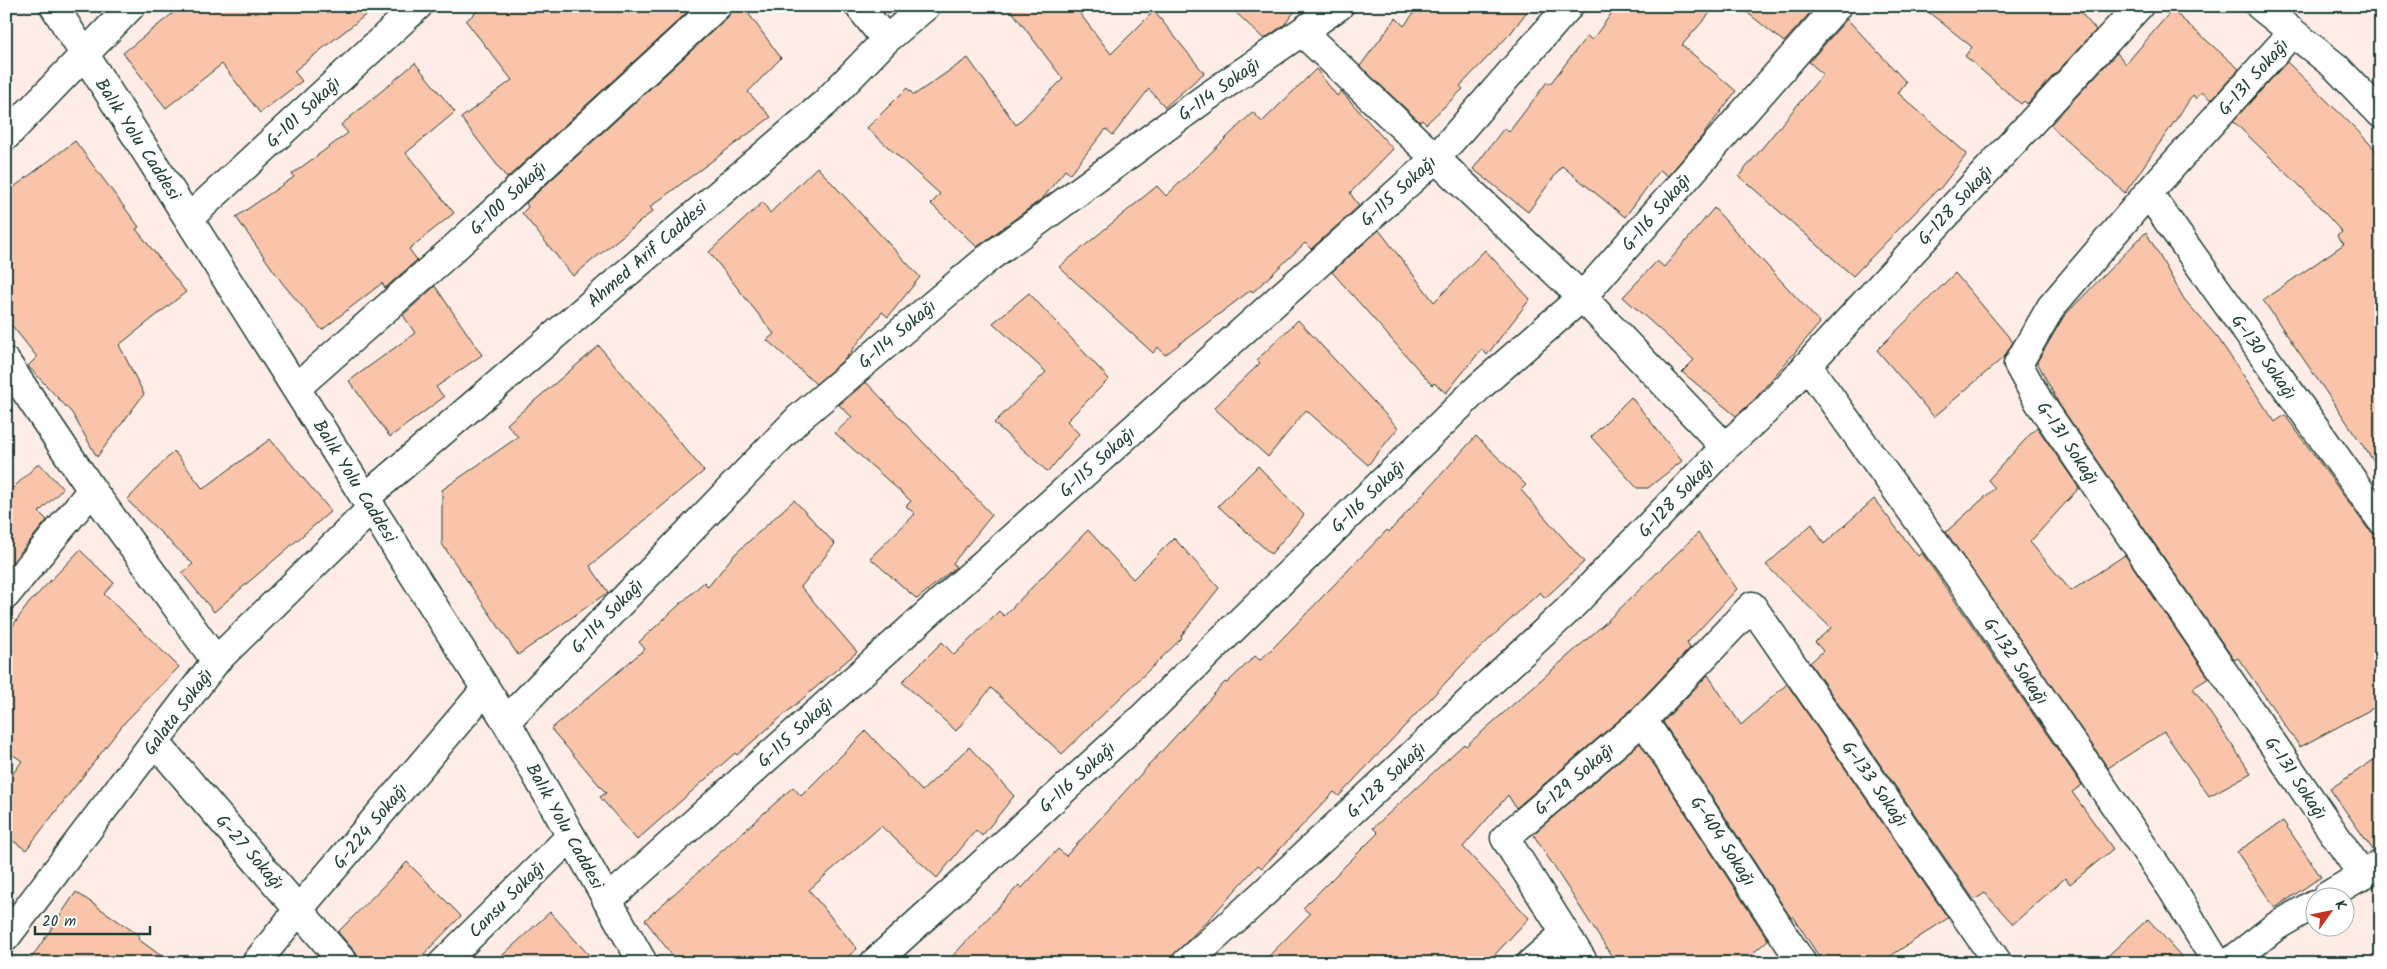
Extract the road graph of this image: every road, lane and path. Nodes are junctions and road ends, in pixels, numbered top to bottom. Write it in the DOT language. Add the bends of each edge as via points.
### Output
graph roads {
  1 [pos="54,6"];
  2 [pos="131,6"];
  3 [pos="418,6"];
  4 [pos="718,6"];
  5 [pos="859,6"];
  6 [pos="926,6"];
  7 [pos="1339,6"];
  8 [pos="1569,6"];
  9 [pos="1837,6"];
  10 [pos="2139,6"];
  11 [pos="2260,6"];
  12 [pos="1302,32"];
  13 [pos="2292,34"];
  14 [pos="886,40"];
  15 [pos="84,55"];
  16 [pos="2381,114"];
  17 [pos="6,136"];
  18 [pos="1436,158"];
  19 [pos="2148,193"];
  20 [pos="189,218"];
  21 [pos="1582,297"];
  22 [pos="1807,365"];
  23 [pos="10,376"];
  24 [pos="296,388"];
  25 [pos="1725,447"];
  26 [pos="92,490"];
  27 [pos="369,503"];
  28 [pos="2381,520"];
  29 [pos="6,595"];
  30 [pos="1752,606"];
  31 [pos="216,661"];
  32 [pos="485,690"];
  33 [pos="1643,720"];
  34 [pos="506,721"];
  35 [pos="156,743"];
  36 [pos="571,836"];
  37 [pos="2372,870"];
  38 [pos="2345,886"];
  39 [pos="607,901"];
  40 [pos="299,909"];
  41 [pos="2304,910"];
  42 [pos="1564,934"];
  43 [pos="6,937"];
  44 [pos="256,963"];
  45 [pos="344,963"];
  46 [pos="443,963"];
  47 [pos="643,963"];
  48 [pos="874,963"];
  49 [pos="1186,963"];
  50 [pos="1530,963"];
  51 [pos="1584,963"];
  52 [pos="1802,963"];
  53 [pos="1998,963"];
  54 [pos="2217,963"];
  55 [pos="2229,963"];
  1 -- 15 [label="street, Balık Yolu Caddesi"];
  2 -- 15 [label="street"];
  3 -- 20 [label="street, G-101 Sokağı"];
  4 -- 24 [label="street, G-100 Sokağı" via="450,252"];
  5 -- 14 [label="street"];
  6 -- 14 [label="street, Ahmed Arif Caddesi"];
  7 -- 12 [label="street, G-114 Sokağı"];
  8 -- 18 [label="street, G-115 Sokağı"];
  9 -- 21 [label="street, G-116 Sokağı"];
  10 -- 22 [label="street, G-128 Sokağı"];
  11 -- 13 [label="street"];
  12 -- 18 [label="street"];
  12 -- 34 [label="street, G-114 Sokağı" via="1204,99 986,259 799,418"];
  13 -- 16 [label="street" via="2336,67"];
  13 -- 19 [label="street, G-131 Sokağı"];
  14 -- 27 [label="street, Ahmed Arif Caddesi" via="825,103"];
  15 -- 17 [label="street"];
  15 -- 20 [label="street, Balık Yolu Caddesi"];
  18 -- 21 [label="street"];
  18 -- 39 [label="street, G-115 Sokağı"];
  19 -- 28 [label="street, G-130 Sokağı"];
  19 -- 37 [label="street, G-131 Sokağı" via="2051,308 2018,364 2039,402"];
  20 -- 24 [label="street, Balık Yolu Caddesi"];
  21 -- 25 [label="street"];
  21 -- 48 [label="street, G-116 Sokağı" via="1479,387 1141,719"];
  22 -- 25 [label="street, G-128 Sokağı" via="1765,411"];
  22 -- 54 [label="street, G-132 Sokağı" via="1964,585 2172,889"];
  23 -- 26 [label="street"];
  24 -- 27 [label="street, Balık Yolu Caddesi"];
  25 -- 49 [label="street, G-128 Sokağı" via="1568,610"];
  26 -- 29 [label="street"];
  26 -- 31 [label="street"];
  27 -- 31 [label="street, Galata Sokağı"];
  27 -- 32 [label="street, Balık Yolu Caddesi"];
  30 -- 33 [label="street, G-129 Sokağı"];
  30 -- 53 [label="street, G-133 Sokağı"];
  31 -- 35 [label="street, Galata Sokağı"];
  32 -- 34 [label="street, Balık Yolu Caddesi"];
  32 -- 40 [label="street, G-224 Sokağı"];
  33 -- 42 [label="street, G-129 Sokağı" via="1505,838"];
  33 -- 52 [label="street, G-404 Sokağı"];
  34 -- 36 [label="street, Balık Yolu Caddesi"];
  35 -- 40 [label="street, G-27 Sokağı"];
  35 -- 43 [label="street, Galata Sokağı"];
  36 -- 39 [label="street, Balık Yolu Caddesi"];
  36 -- 46 [label="street, Cansu Sokağı"];
  37 -- 38 [label="street"];
  39 -- 47 [label="street, Balık Yolu Caddesi"];
  40 -- 44 [label="street, G-224 Sokağı"];
  40 -- 45 [label="street, G-27 Sokağı"];
  41 -- 55 [label="street" via="2275,927"];
  42 -- 50 [label="street"];
  42 -- 51 [label="street"];
}
